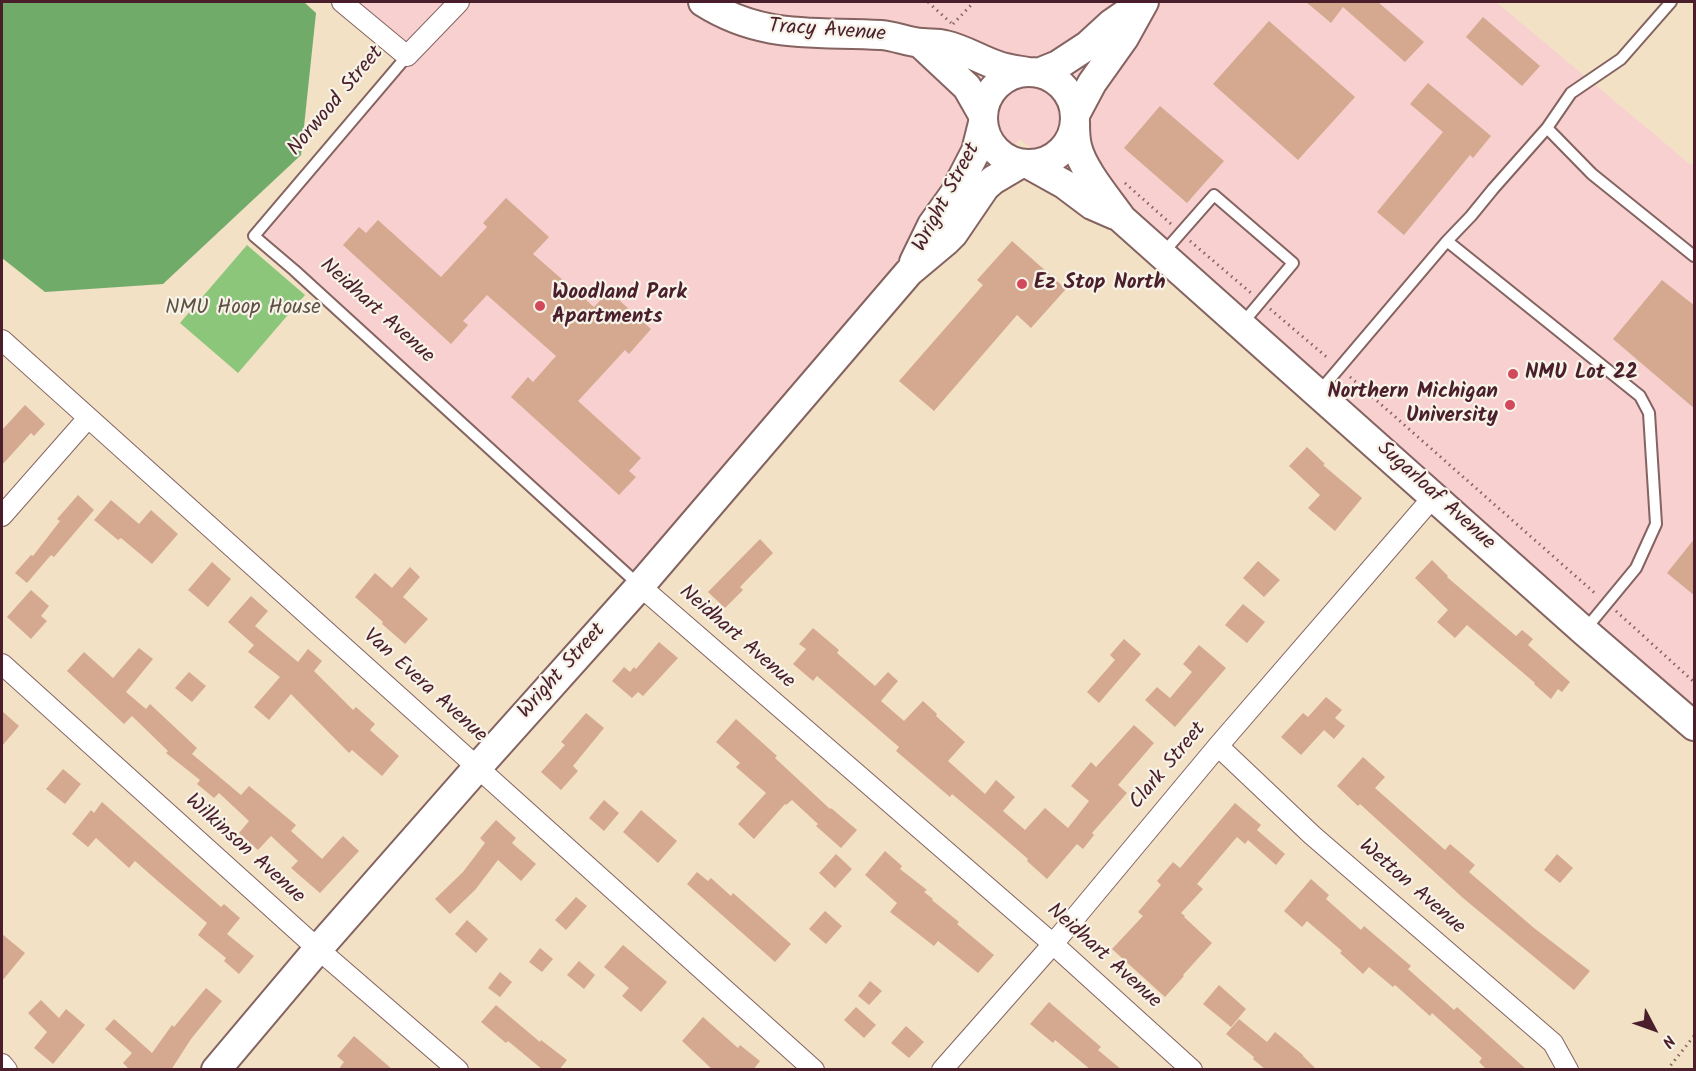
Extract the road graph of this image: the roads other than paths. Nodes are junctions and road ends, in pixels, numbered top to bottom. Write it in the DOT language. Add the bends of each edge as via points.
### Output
graph roads {
  1 [pos="342,2"];
  2 [pos="459,2"];
  3 [pos="704,2"];
  4 [pos="1671,2"];
  5 [pos="920,43"];
  6 [pos="407,57"];
  7 [pos="1033,72"];
  8 [pos="1075,118"];
  9 [pos="983,119"];
  10 [pos="1547,128"];
  11 [pos="1024,164"];
  12 [pos="1122,219"];
  13 [pos="254,236"];
  14 [pos="1447,241"];
  15 [pos="1162,254"];
  16 [pos="1695,256"];
  17 [pos="909,272"];
  18 [pos="1241,326"];
  19 [pos="2,340"];
  20 [pos="1318,393"];
  21 [pos="88,418"];
  22 [pos="1434,496"];
  23 [pos="2,516"];
  24 [pos="640,586"];
  25 [pos="1584,631"];
  26 [pos="2,664"];
  27 [pos="1695,726"];
  28 [pos="1218,746"];
  29 [pos="477,768"];
  30 [pos="1053,944"];
  31 [pos="318,949"];
  32 [pos="2,1064"];
  33 [pos="7,1070"];
  34 [pos="216,1070"];
  35 [pos="458,1070"];
  36 [pos="814,1070"];
  37 [pos="942,1070"];
  38 [pos="1192,1070"];
  39 [pos="1568,1070"];
  1 -- 6 [label="street"];
  2 -- 6 [label="street, Norwood Street"];
  3 -- 5 [label="main road, Tracy Avenue" via="753,25 776,30 884,35"];
  4 -- 10 [label="lane" via="1621,60 1571,93"];
  5 -- 7 [label="main road, Tracy Avenue" via="945,45 996,65"];
  5 -- 9 [label="main road" via="967,87"];
  6 -- 13 [label="lane, Norwood Street"];
  7 -- 8 [label="main road" via="1055,80 1065,89"];
  7 -- 8 [label="main road" via="1058,65 1144,2 1092,83"];
  7 -- 9 [label="main road" via="1000,82 986,100"];
  8 -- 11 [label="main road" via="1069,142 1061,152 1049,160"];
  8 -- 12 [label="main road, Sugarloaf Avenue" via="1079,153"];
  9 -- 11 [label="main road" via="987,138 995,150"];
  9 -- 17 [label="main road, Wright Street" via="976,151"];
  10 -- 14 [label="lane"];
  10 -- 16 [label="lane" via="1592,174"];
  11 -- 12 [label="main road, Sugarloaf Avenue"];
  11 -- 17 [label="main road, Wright Street" via="985,187 953,234"];
  12 -- 15 [label="main road, Sugarloaf Avenue"];
  13 -- 24 [label="lane, Neidhart Avenue"];
  14 -- 20 [label="lane"];
  14 -- 25 [label="lane" via="1640,396 1649,413 1656,524 1636,568"];
  15 -- 18 [label="main road, Sugarloaf Avenue"];
  15 -- 18 [label="lane" via="1214,195 1293,263"];
  17 -- 24 [label="main road, Wright Street"];
  18 -- 20 [label="main road, Sugarloaf Avenue"];
  19 -- 21 [label="street, Van Evera Avenue"];
  20 -- 22 [label="main road, Sugarloaf Avenue"];
  21 -- 23 [label="street"];
  21 -- 29 [label="street, Van Evera Avenue"];
  22 -- 25 [label="main road, Sugarloaf Avenue"];
  22 -- 28 [label="street, Clark Street"];
  24 -- 29 [label="main road, Wright Street"];
  24 -- 30 [label="street, Neidhart Avenue"];
  25 -- 27 [label="main road, Sugarloaf Avenue"];
  26 -- 31 [label="street, Wilkinson Avenue"];
  28 -- 30 [label="street, Clark Street"];
  28 -- 39 [label="street, Wetton Avenue" via="1312,835 1553,1043"];
  29 -- 31 [label="main road, Wright Street"];
  29 -- 36 [label="street, Van Evera Avenue"];
  30 -- 37 [label="street, Clark Street"];
  30 -- 38 [label="street, Neidhart Avenue"];
  31 -- 34 [label="main road, Wright Street"];
  31 -- 35 [label="street, Wilkinson Avenue"];
  32 -- 33 [label="street"];
}
